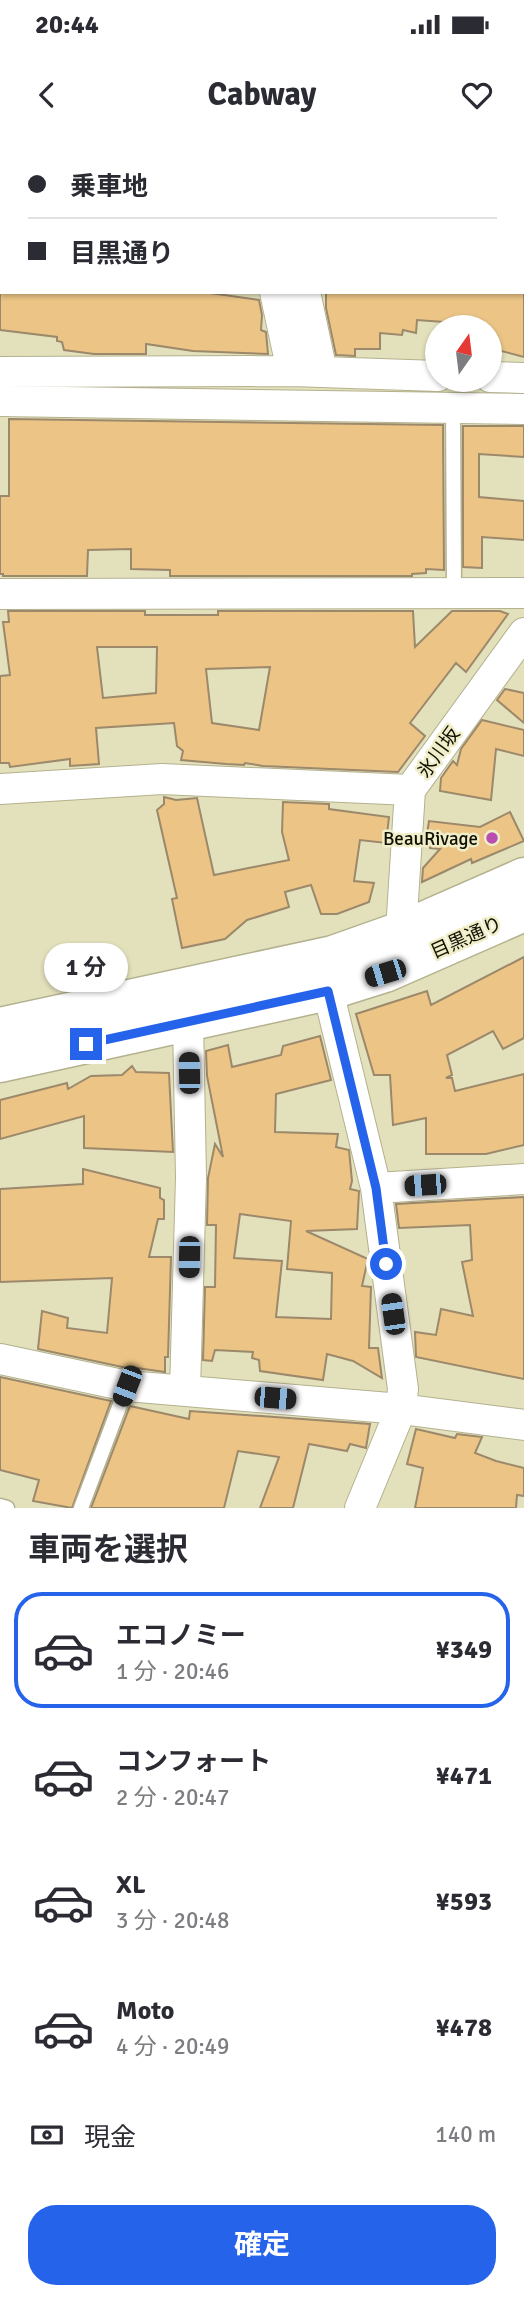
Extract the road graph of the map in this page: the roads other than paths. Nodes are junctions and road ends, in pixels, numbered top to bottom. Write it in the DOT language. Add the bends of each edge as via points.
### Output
graph roads {
  1 [pos="275,294"];
  2 [pos="305,294"];
  3 [pos="292,371"];
  4 [pos="0,372"];
  5 [pos="322,372"];
  6 [pos="425,376"];
  7 [pos="502,377"];
  8 [pos="524,378"];
  9 [pos="0,401"];
  10 [pos="453,407"];
  11 [pos="524,409"];
  12 [pos="454,593"];
  13 [pos="524,593"];
  14 [pos="0,594"];
  15 [pos="524,633"];
  16 [pos="0,789"];
  17 [pos="410,790"];
  18 [pos="524,877"];
  19 [pos="524,912"];
  20 [pos="401,931"];
  21 [pos="328,991"];
  22 [pos="188,1022"];
  23 [pos="0,1027"];
  24 [pos="0,1063"];
  25 [pos="524,1179"];
  26 [pos="376,1188"];
  27 [pos="0,1360"];
  28 [pos="127,1386"];
  29 [pos="185,1391"];
  30 [pos="401,1409"];
  31 [pos="524,1425"];
  32 [pos="0,1506"];
  33 [pos="7,1508"];
  34 [pos="81,1508"];
  35 [pos="360,1508"];
  1 -- 3 [label="street"];
  2 -- 5 [label="street"];
  3 -- 4 [label="street"];
  3 -- 5 [label="street"];
  5 -- 6 [label="street"];
  7 -- 8 [label="street"];
  9 -- 10 [label="street"];
  10 -- 11 [label="street"];
  10 -- 12 [label="lane"];
  12 -- 13 [label="street"];
  12 -- 14 [label="street"];
  15 -- 17 [label="street, 氷川坂"];
  16 -- 17 [label="street" via="162,779"];
  17 -- 20 [label="street, 氷川坂"];
  18 -- 20 [label="main road, 目黒通り"];
  19 -- 21 [label="main road, 目黒通り" via="385,973"];
  20 -- 23 [label="main road, 目黒通り" via="333,955"];
  21 -- 22 [label="main road, 目黒通り"];
  21 -- 26 [label="street"];
  22 -- 24 [label="main road, 目黒通り"];
  22 -- 29 [label="street" via="191,1177"];
  25 -- 26 [label="street"];
  26 -- 30 [label="street" via="403,1390"];
  27 -- 28 [label="street"];
  28 -- 29 [label="street"];
  28 -- 34 [label="lane"];
  29 -- 30 [label="street"];
  30 -- 31 [label="street"];
  30 -- 35 [label="street"];
  32 -- 33 [label="lane"];
}
